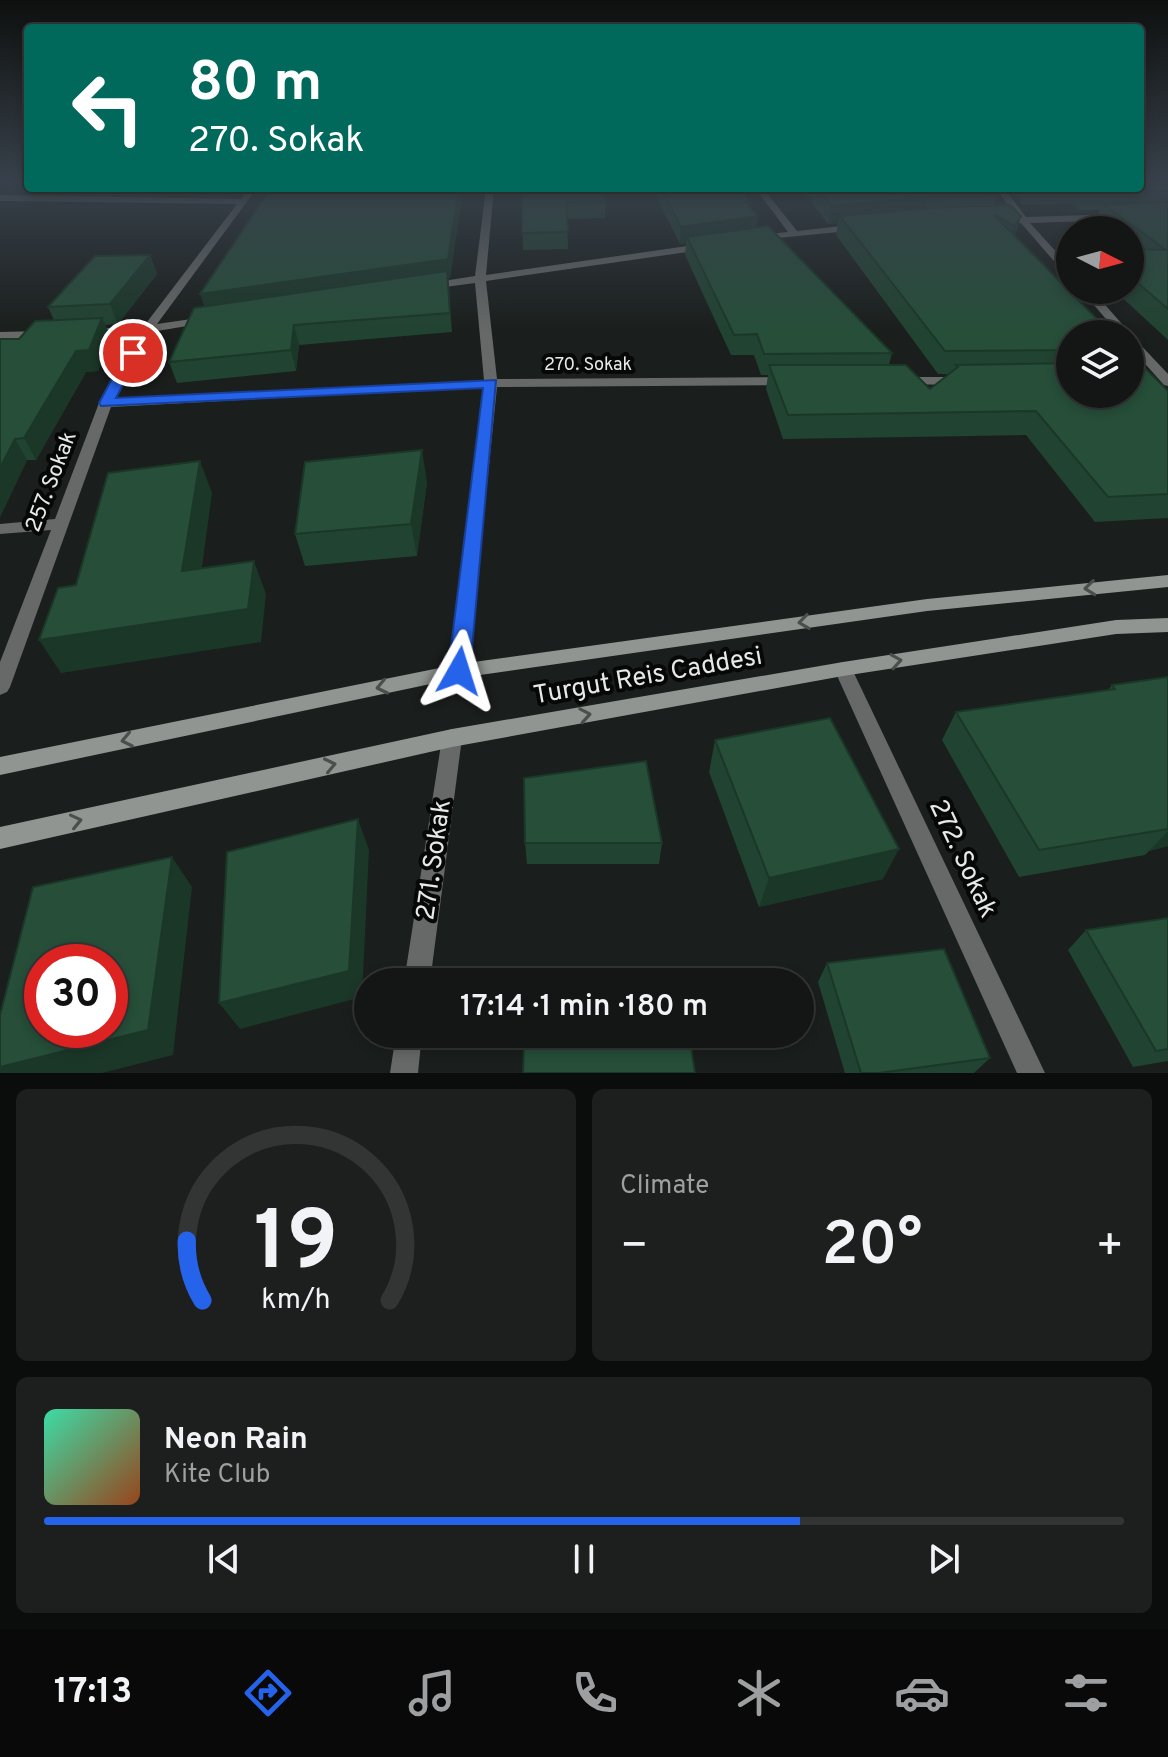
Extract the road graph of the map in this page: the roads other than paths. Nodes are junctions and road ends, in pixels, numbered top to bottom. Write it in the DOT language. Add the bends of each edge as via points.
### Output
graph roads {
  1 [pos="218,231"];
  2 [pos="485,231"];
  3 [pos="817,231"];
  4 [pos="1033,231"];
  5 [pos="794,233"];
  6 [pos="747,240"];
  7 [pos="716,245"];
  8 [pos="1056,257"];
  9 [pos="480,278"];
  10 [pos="419,288"];
  11 [pos="1098,304"];
  12 [pos="223,317"];
  13 [pos="1113,320"];
  14 [pos="147,329"];
  15 [pos="73,332"];
  16 [pos="59,333"];
  17 [pos="0,336"];
  18 [pos="1144,355"];
  19 [pos="976,380"];
  20 [pos="1144,380"];
  21 [pos="1167,380"];
  22 [pos="804,381"];
  23 [pos="882,381"];
  24 [pos="491,383"];
  25 [pos="106,403"];
  26 [pos="59,524"];
  27 [pos="0,529"];
  28 [pos="1168,581"];
  29 [pos="1168,625"];
  30 [pos="843,669"];
  31 [pos="459,671"];
  32 [pos="0,687"];
  33 [pos="452,738"];
  34 [pos="0,766"];
  35 [pos="0,838"];
  36 [pos="419,968"];
  37 [pos="407,1048"];
  38 [pos="404,1073"];
  39 [pos="1031,1073"];
  1 -- 14 [label="street, 257. Sokak"];
  2 -- 9 [label="street"];
  3 -- 5 [label="street"];
  4 -- 8 [label="street"];
  5 -- 6 [label="street"];
  7 -- 9 [label="street"];
  9 -- 10 [label="street"];
  9 -- 24 [label="street"];
  11 -- 13 [label="street"];
  12 -- 14 [label="street"];
  14 -- 15 [label="street"];
  14 -- 25 [label="street, 257. Sokak"];
  16 -- 17 [label="street"];
  18 -- 21 [label="street"];
  19 -- 23 [label="street"];
  20 -- 21 [label="street"];
  22 -- 24 [label="street, 270. Sokak"];
  24 -- 25 [label="street, 270. Sokak"];
  24 -- 31 [label="street"];
  25 -- 26 [label="street, 257. Sokak"];
  26 -- 27 [label="street"];
  26 -- 32 [label="street, 257. Sokak"];
  28 -- 31 [label="main road, Turgut Reis Caddesi, one-way" via="927,605"];
  30 -- 29 [label="main road, Turgut Reis Caddesi, one-way" via="1116,627"];
  33 -- 30 [label="main road, Turgut Reis Caddesi, one-way"];
  30 -- 39 [label="street, 272. Sokak"];
  31 -- 34 [label="main road, Turgut Reis Caddesi, one-way"];
  35 -- 33 [label="main road, Turgut Reis Caddesi, one-way"];
  33 -- 36 [label="street, 271. Sokak"];
  37 -- 38 [label="street"];
}
